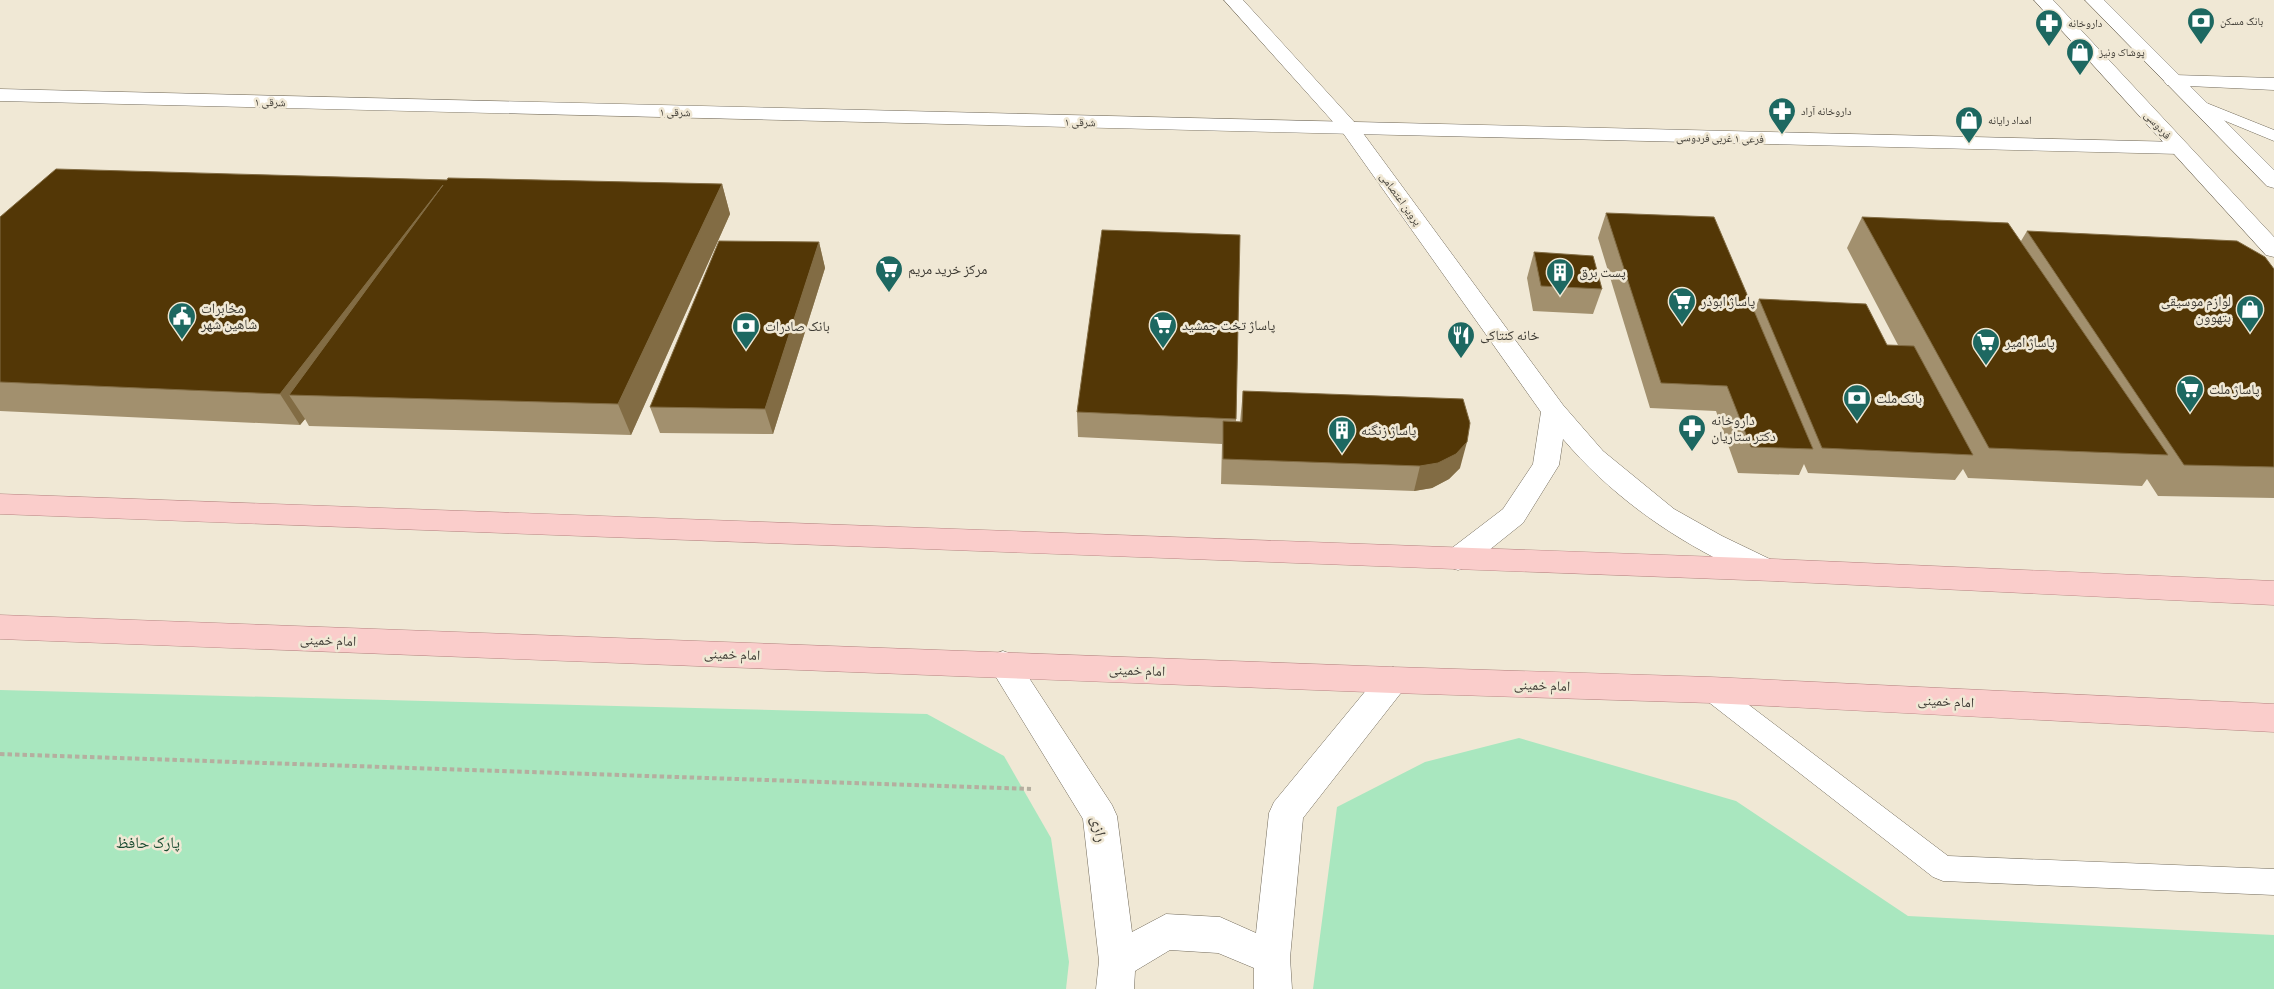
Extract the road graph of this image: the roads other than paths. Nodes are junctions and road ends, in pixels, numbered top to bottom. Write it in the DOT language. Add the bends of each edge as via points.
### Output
graph roads {
  1 [pos="1232,0"];
  2 [pos="2043,0"];
  3 [pos="2094,0"];
  4 [pos="2174,81"];
  5 [pos="2274,84"];
  6 [pos="0,95"];
  7 [pos="2194,102"];
  8 [pos="1350,129"];
  9 [pos="2274,136"];
  10 [pos="2230,139"];
  11 [pos="2180,148"];
  12 [pos="2274,152"];
  13 [pos="2274,182"];
  14 [pos="2274,250"];
  15 [pos="1554,411"];
  16 [pos="0,504"];
  17 [pos="39,506"];
  18 [pos="0,512"];
  19 [pos="1458,559"];
  20 [pos="1766,570"];
  21 [pos="2274,592"];
  22 [pos="0,608"];
  23 [pos="0,627"];
  24 [pos="76,631"];
  25 [pos="1003,664"];
  26 [pos="1394,680"];
  27 [pos="1711,690"];
  28 [pos="2274,718"];
  29 [pos="2274,882"];
  30 [pos="1273,973"];
  31 [pos="1116,975"];
  1 -- 8 [label="main road, پروین اعتصامی"];
  2 -- 11 [label="main road, فردوسی"];
  3 -- 4 [label="main road"];
  4 -- 5 [label="main road"];
  4 -- 7 [label="main road"];
  6 -- 8 [label="main road, ۱ شرقی"];
  7 -- 9 [label="lane"];
  7 -- 10 [label="main road"];
  8 -- 11 [label="main road, فرعی ۱ غربی فردوسی"];
  8 -- 15 [label="main road, پروین اعتصامی"];
  10 -- 12 [label="lane" via="2236,135 2255,139"];
  10 -- 13 [label="main road"];
  11 -- 14 [label="main road, فردوسی"];
  15 -- 19 [label="main road" via="1546,465 1518,509"];
  15 -- 20 [label="main road, پروین اعتصامی" via="1594,458 1664,516"];
  16 -- 17 [label="main road"];
  17 -- 18 [label="main road"];
  17 -- 19 [label="main road"];
  19 -- 20 [label="main road"];
  20 -- 21 [label="main road"];
  22 -- 24 [label="main road"];
  23 -- 24 [label="main road, امام خمینی"];
  24 -- 25 [label="main road, امام خمینی"];
  25 -- 26 [label="main road, امام خمینی"];
  25 -- 31 [label="main road, رازی" via="1100,816"];
  26 -- 27 [label="main road, امام خمینی"];
  26 -- 30 [label="main road" via="1286,813"];
  27 -- 28 [label="main road, امام خمینی"];
  27 -- 29 [label="lane" via="1943,868"];
  30 -- 31 [label="main road" via="1220,935 1166,932"];
}
